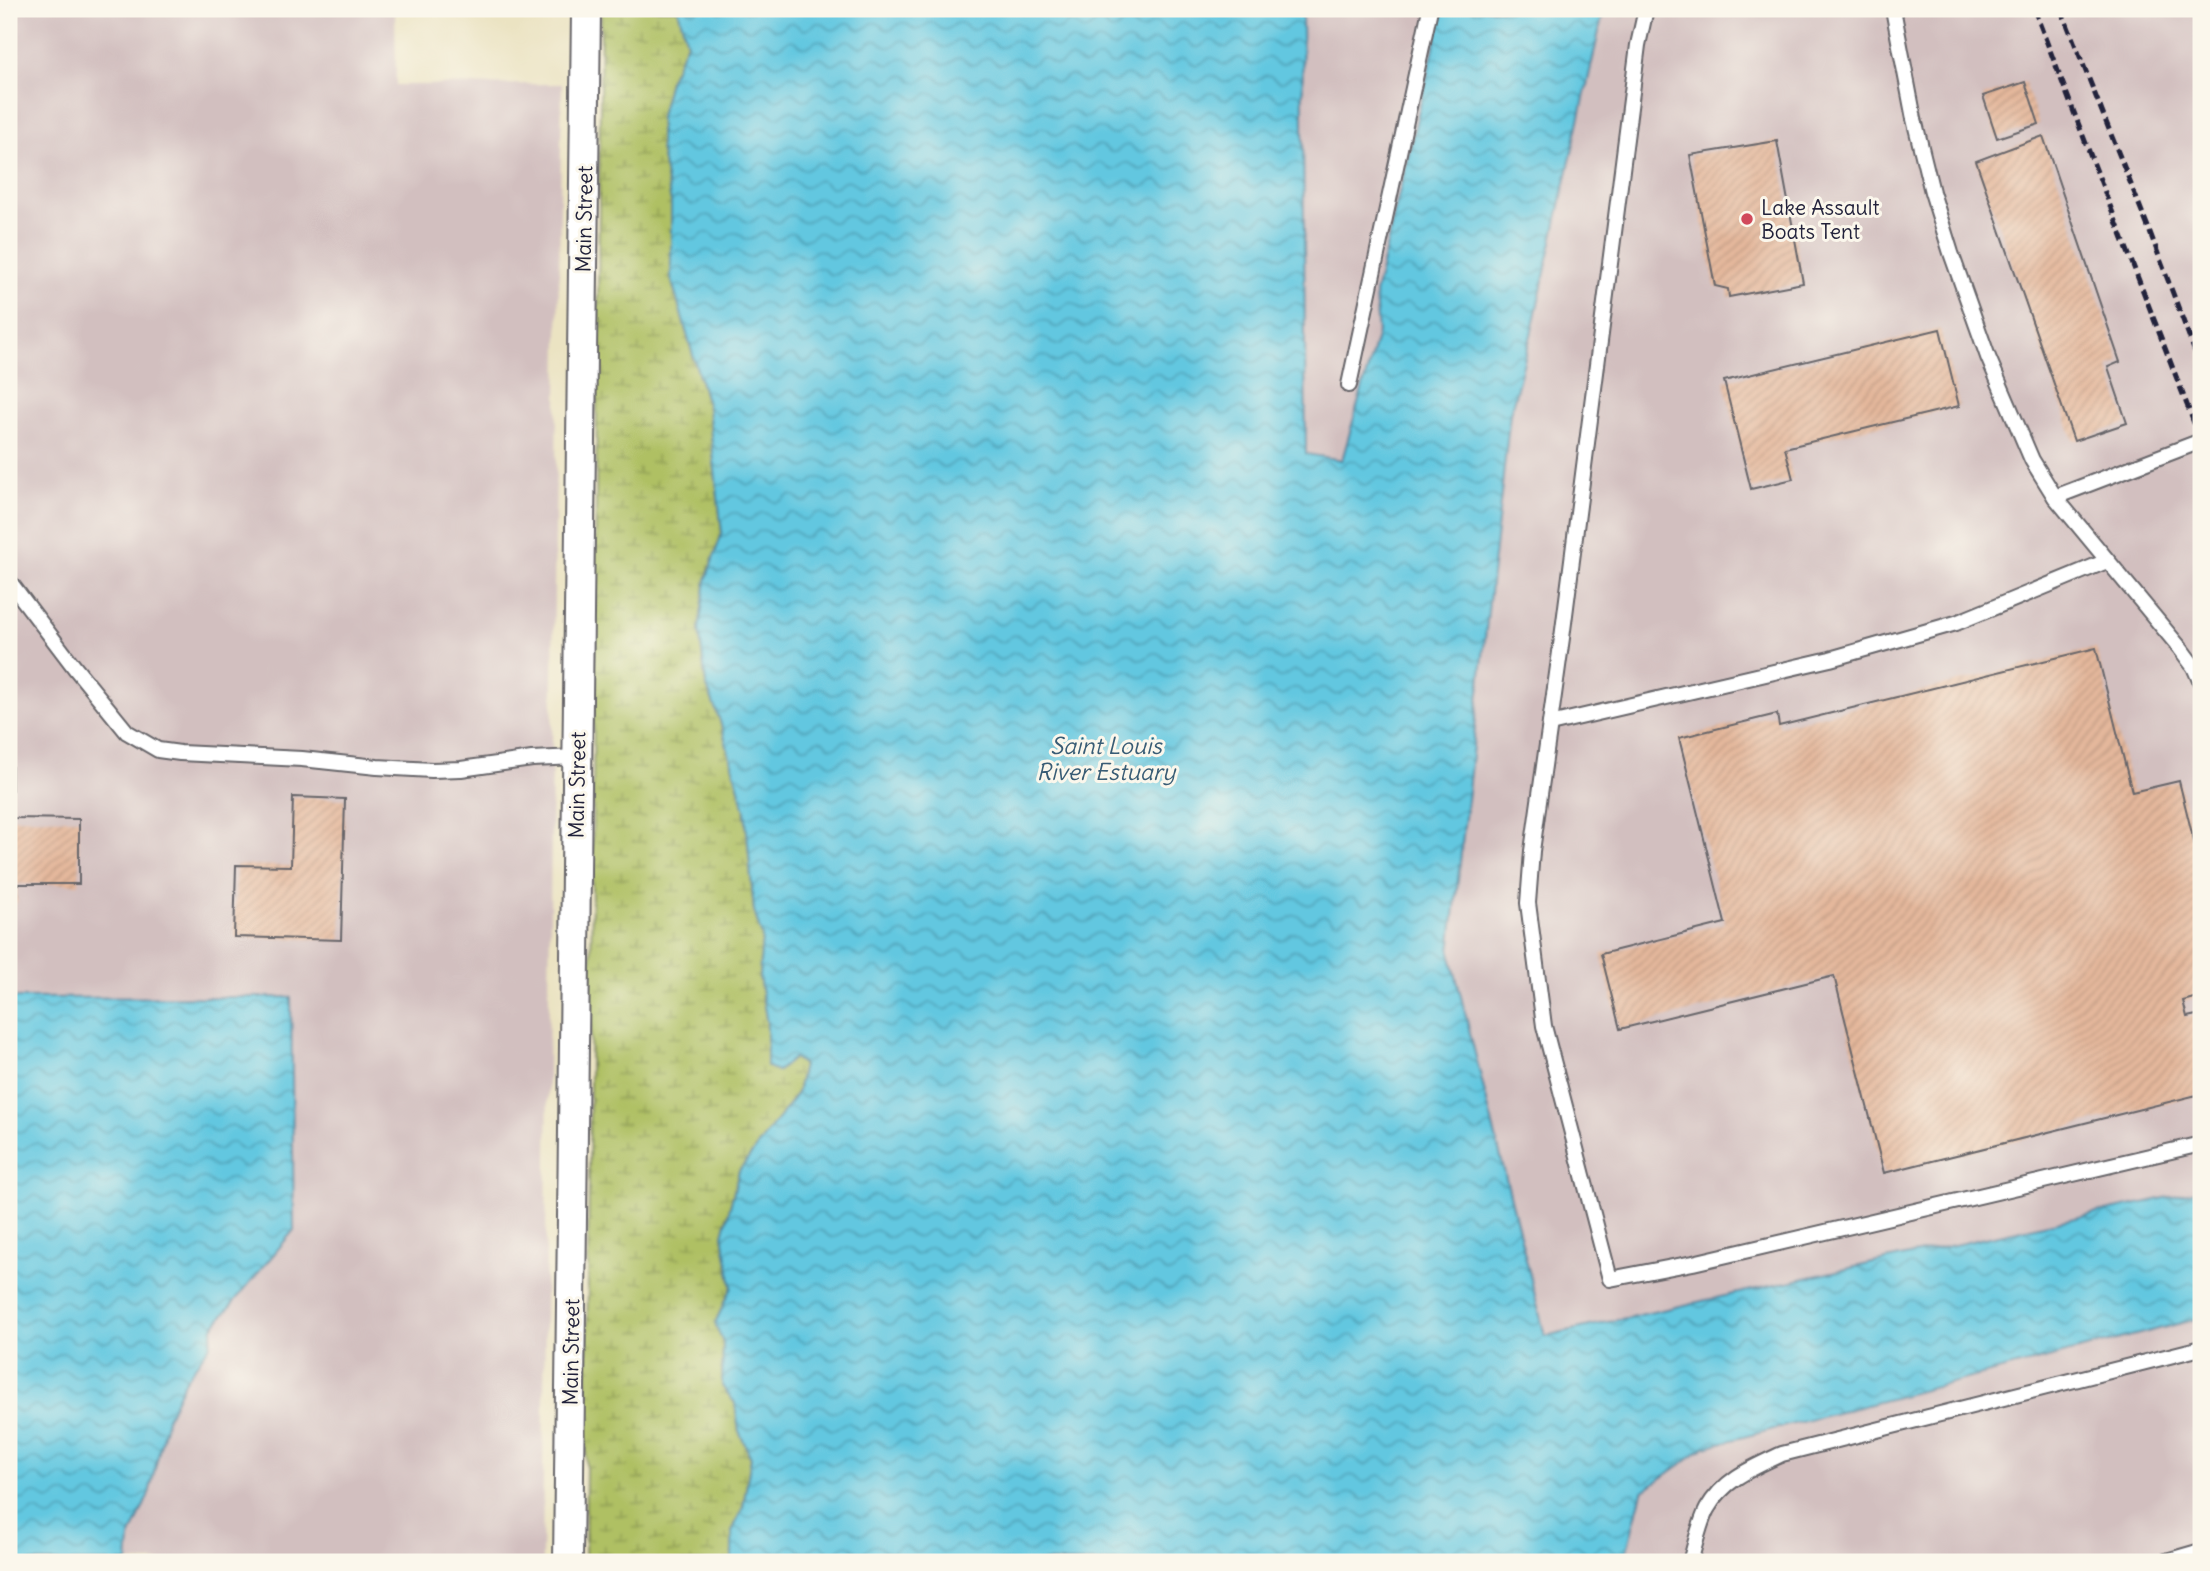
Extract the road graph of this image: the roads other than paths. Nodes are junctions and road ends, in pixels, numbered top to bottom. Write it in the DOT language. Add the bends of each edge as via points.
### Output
graph roads {
  1 [pos="586,9"];
  2 [pos="1430,9"];
  3 [pos="1646,9"];
  4 [pos="1893,9"];
  5 [pos="1349,385"];
  6 [pos="2201,441"];
  7 [pos="2055,496"];
  8 [pos="2107,561"];
  9 [pos="9,581"];
  10 [pos="2201,683"];
  11 [pos="1550,724"];
  12 [pos="577,757"];
  13 [pos="2201,1144"];
  14 [pos="2201,1348"];
  15 [pos="2201,1551"];
  16 [pos="568,1562"];
  17 [pos="1690,1562"];
  18 [pos="2163,1562"];
  1 -- 12 [label="street, Main Street"];
  2 -- 5 [label="lane"];
  3 -- 11 [label="lane"];
  4 -- 7 [label="lane" via="1914,119 1951,253 2032,460"];
  6 -- 7 [label="lane"];
  7 -- 8 [label="lane"];
  8 -- 10 [label="lane" via="2180,648"];
  8 -- 11 [label="lane" via="1956,623 1830,659"];
  9 -- 12 [label="lane" via="127,732 158,750 432,770"];
  11 -- 13 [label="lane" via="1532,851 1531,934 1544,1026 1610,1279"];
  12 -- 16 [label="street, Main Street"];
  14 -- 17 [label="lane" via="1782,1454 1727,1484 1707,1510"];
  15 -- 18 [label="lane"];
}
